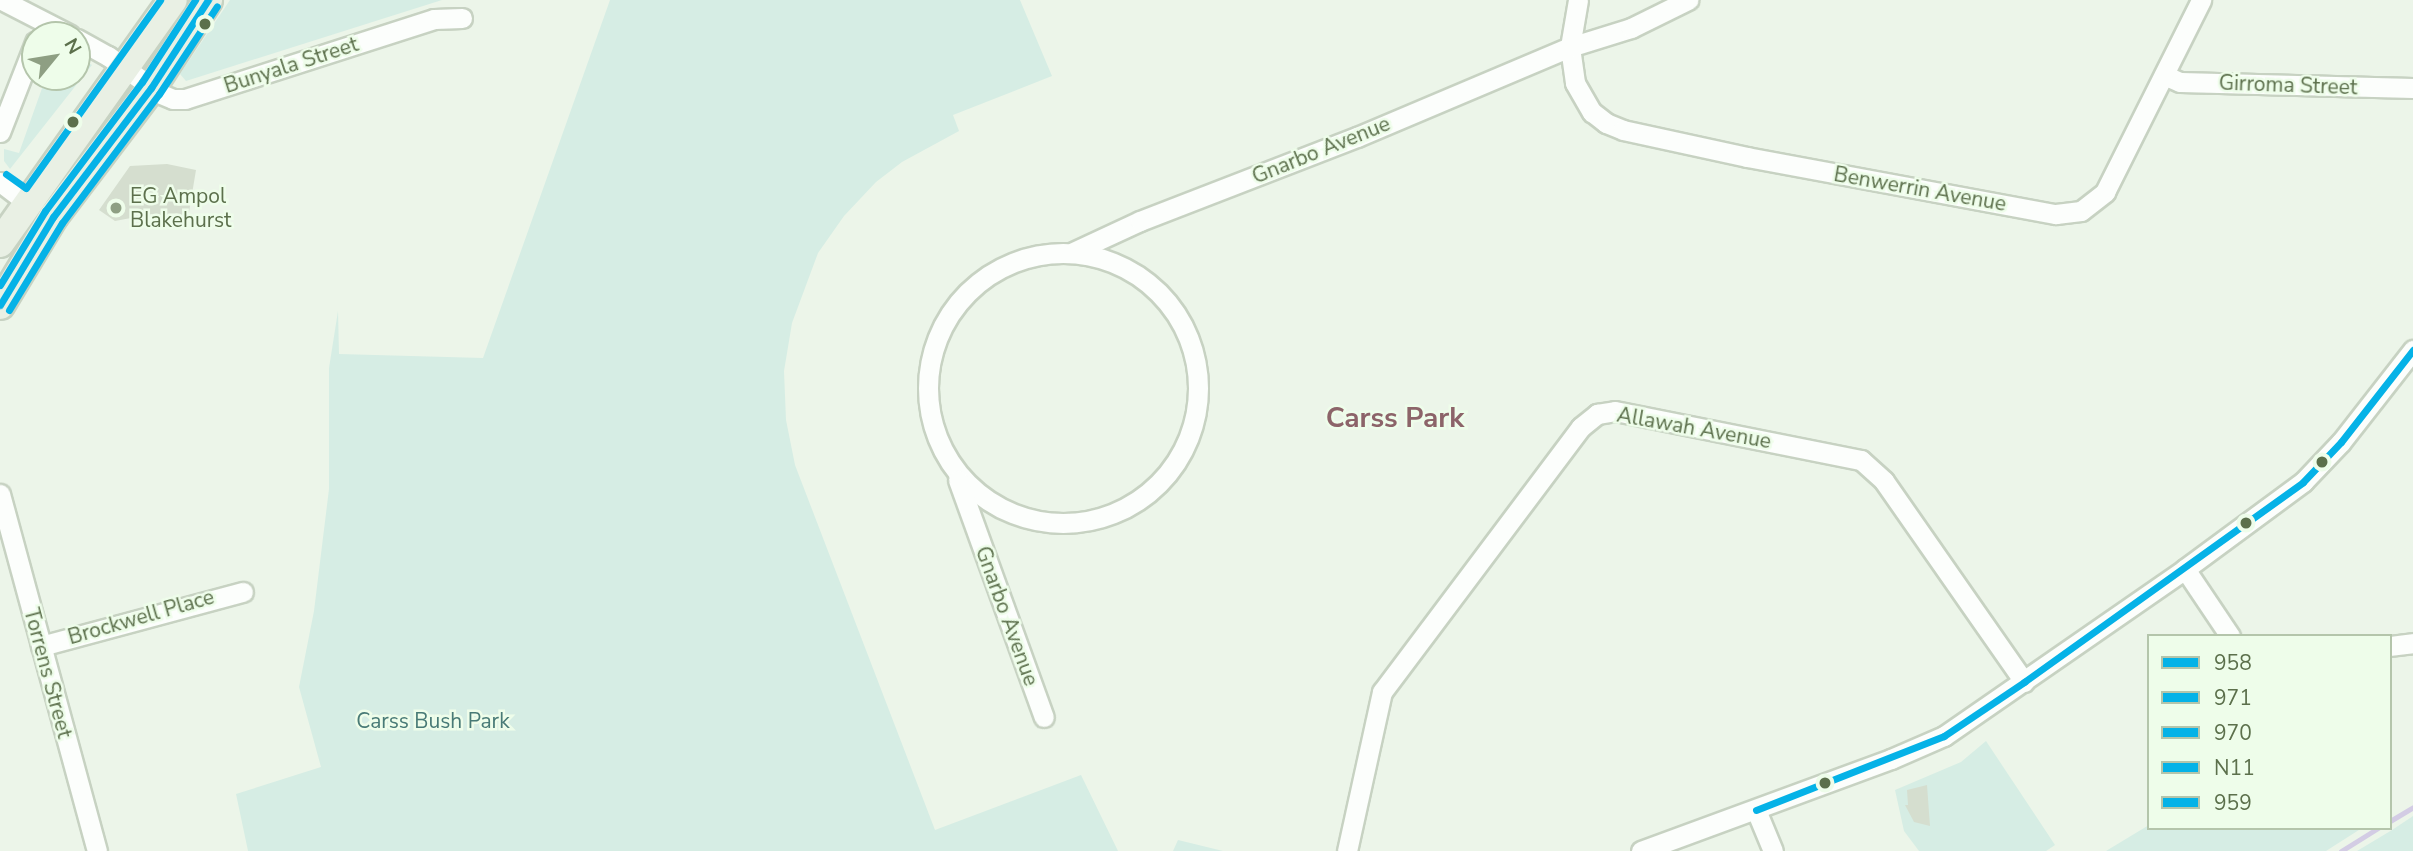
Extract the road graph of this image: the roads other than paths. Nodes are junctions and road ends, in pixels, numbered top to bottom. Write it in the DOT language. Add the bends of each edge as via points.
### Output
graph roads {
  1 [pos="2,0"];
  2 [pos="173,0"];
  3 [pos="208,0"];
  4 [pos="1578,0"];
  5 [pos="1688,0"];
  6 [pos="2201,0"];
  7 [pos="462,18"];
  8 [pos="31,21"];
  9 [pos="91,47"];
  10 [pos="1570,47"];
  11 [pos="125,71"];
  12 [pos="2164,75"];
  13 [pos="21,78"];
  14 [pos="151,88"];
  15 [pos="2413,88"];
  16 [pos="0,132"];
  17 [pos="0,182"];
  18 [pos="28,202"];
  19 [pos="0,243"];
  20 [pos="1073,252"];
  21 [pos="0,306"];
  22 [pos="2413,350"];
  23 [pos="956,475"];
  24 [pos="0,494"];
  25 [pos="2185,569"];
  26 [pos="243,592"];
  27 [pos="2229,634"];
  28 [pos="2413,643"];
  29 [pos="41,646"];
  30 [pos="2392,646"];
  31 [pos="2024,682"];
  32 [pos="1044,717"];
  33 [pos="1756,810"];
  34 [pos="97,851"];
  35 [pos="1347,851"];
  36 [pos="1641,851"];
  37 [pos="1773,851"];
  1 -- 8 [label="street"];
  2 -- 11 [label="highway"];
  3 -- 14 [label="highway"];
  4 -- 10 [label="street, Benwerrin Avenue"];
  5 -- 10 [label="street, Gnarbo Avenue" via="1619,32"];
  6 -- 12 [label="street, Benwerrin Avenue"];
  7 -- 14 [label="street, Bunyala Street" via="434,19 185,99 173,99"];
  9 -- 11 [label="street, Bunyala Street"];
  10 -- 12 [label="street, Benwerrin Avenue" via="1575,83 1583,99 1606,123 1623,130 2056,214 2081,211 2099,199"];
  10 -- 20 [label="street, Gnarbo Avenue"];
  11 -- 14 [label="street, Bunyala Street"];
  11 -- 18 [label="highway"];
  12 -- 15 [label="street, Girroma Street" via="2180,82"];
  13 -- 16 [label="street"];
  14 -- 21 [label="highway" via="53,217"];
  17 -- 18 [label="street"];
  18 -- 19 [label="highway"];
  20 -- 23 [label="street, Gnarbo Avenue" via="1054,251 1007,265 972,288 943,326 930,364 930,411"];
  20 -- 23 [label="street, Gnarbo Avenue" via="1109,261 1145,281 1183,327 1198,387 1194,425 1186,444 1176,463 1146,496 1092,520 1051,523 1012,516 992,507"];
  22 -- 25 [label="street" via="2317,470"];
  23 -- 32 [label="street, Gnarbo Avenue"];
  24 -- 29 [label="street, Torrens Street"];
  25 -- 27 [label="street"];
  25 -- 31 [label="street"];
  26 -- 29 [label="street, Brockwell Place"];
  28 -- 30 [label="street"];
  29 -- 34 [label="street, Torrens Street"];
  31 -- 33 [label="street" via="1944,736"];
  31 -- 35 [label="street, Allawah Avenue" via="1884,481 1861,460 1615,411 1597,414 1581,427 1382,692"];
  33 -- 36 [label="street"];
  33 -- 37 [label="street"];
}
